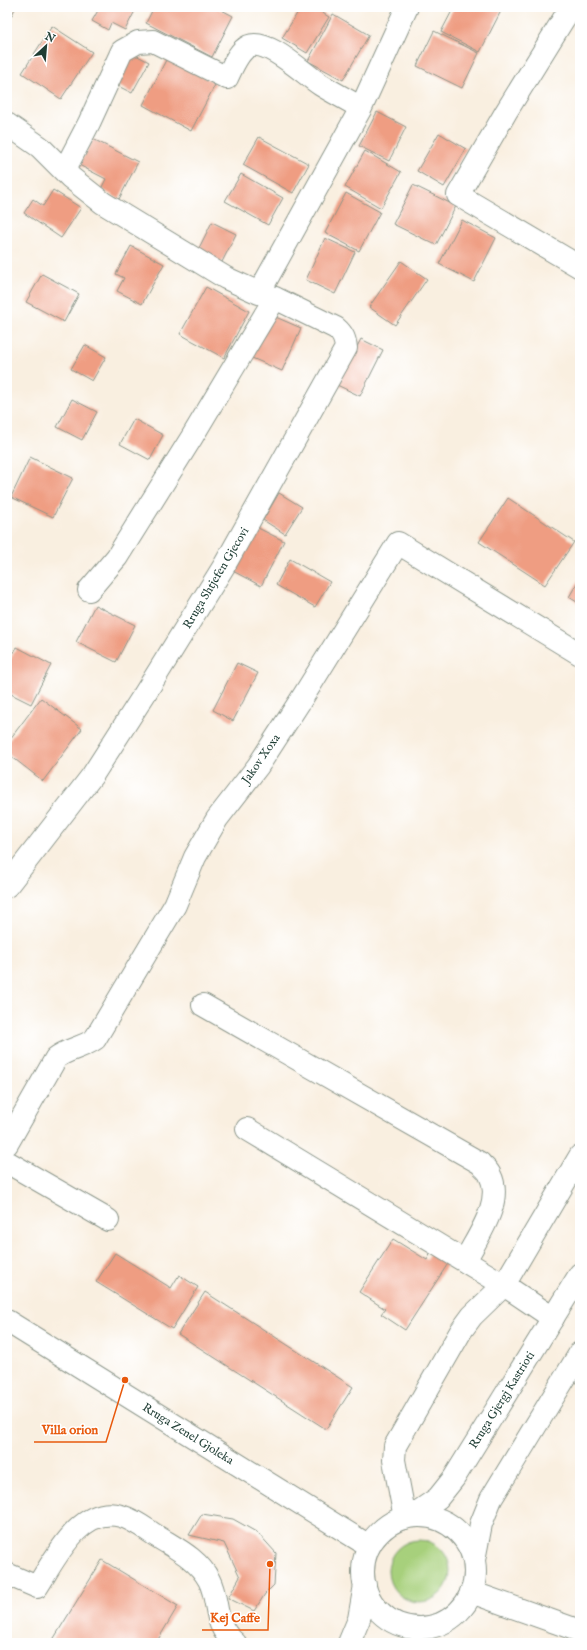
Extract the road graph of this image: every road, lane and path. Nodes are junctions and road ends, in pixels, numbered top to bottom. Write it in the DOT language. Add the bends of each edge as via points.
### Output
graph roads {
  1 [pos="407,7"];
  2 [pos="571,7"];
  3 [pos="361,108"];
  4 [pos="7,124"];
  5 [pos="64,171"];
  6 [pos="580,267"];
  7 [pos="267,296"];
  8 [pos="89,590"];
  9 [pos="580,654"];
  10 [pos="7,886"];
  11 [pos="202,1005"];
  12 [pos="246,1129"];
  13 [pos="7,1144"];
  14 [pos="580,1156"];
  15 [pos="7,1162"];
  16 [pos="108,1220"];
  17 [pos="465,1261"];
  18 [pos="580,1274"];
  19 [pos="504,1285"];
  20 [pos="553,1318"];
  21 [pos="7,1321"];
  22 [pos="580,1353"];
  23 [pos="408,1517"];
  24 [pos="369,1546"];
  25 [pos="474,1560"];
  26 [pos="7,1574"];
  27 [pos="365,1585"];
  28 [pos="471,1592"];
  29 [pos="429,1627"];
  30 [pos="580,1631"];
  31 [pos="235,1643"];
  32 [pos="349,1643"];
  33 [pos="410,1643"];
  1 -- 3 [label="street"];
  2 -- 6 [label="street" via="458,195"];
  3 -- 5 [label="street" via="320,84 274,51 260,45 250,45 242,50 227,78 153,41 138,42 122,51"];
  3 -- 7 [label="street"];
  4 -- 5 [label="street, Rruga Shtjefen Gjecovi" via="40,147"];
  5 -- 7 [label="street, Rruga Shtjefen Gjecovi" via="103,203 152,234 226,278"];
  7 -- 8 [label="street" via="192,437 117,557"];
  7 -- 10 [label="street, Rruga Shtjefen Gjecovi" via="336,328 342,333 346,348 224,566 144,695 92,776"];
  9 -- 13 [label="street, Jakov Xoxa" via="398,543 258,766 217,819 195,857 175,904 95,1040 85,1046 64,1051 56,1058"];
  11 -- 17 [label="street" via="480,1163 490,1174 495,1188 493,1206"];
  12 -- 17 [label="street"];
  14 -- 19 [label="street"];
  15 -- 16 [label="street"];
  17 -- 19 [label="street"];
  18 -- 20 [label="street, Rruga Gjergj Kastrioti"];
  19 -- 20 [label="street"];
  19 -- 23 [label="street" via="472,1316 461,1331 395,1446 394,1460"];
  20 -- 23 [label="street, Rruga Gjergj Kastrioti" via="454,1478 438,1498"];
  21 -- 24 [label="street, Rruga Zenel Gjoleka"];
  22 -- 25 [label="street" via="491,1499 481,1524"];
  23 -- 24 [label="street" via="394,1521 380,1532"];
  23 -- 25 [label="street" via="428,1516 458,1531 468,1544"];
  24 -- 27 [label="street" via="363,1565"];
  25 -- 28 [label="street" via="475,1576"];
  26 -- 31 [label="street" via="37,1587 68,1540 84,1523 103,1514 121,1516 186,1554 199,1566 210,1581 223,1629"];
  27 -- 29 [label="street" via="374,1604 389,1619 408,1626"];
  27 -- 32 [label="street" via="359,1619"];
  28 -- 29 [label="street" via="459,1611 440,1624"];
  28 -- 30 [label="street"];
  29 -- 33 [label="street"];
}
